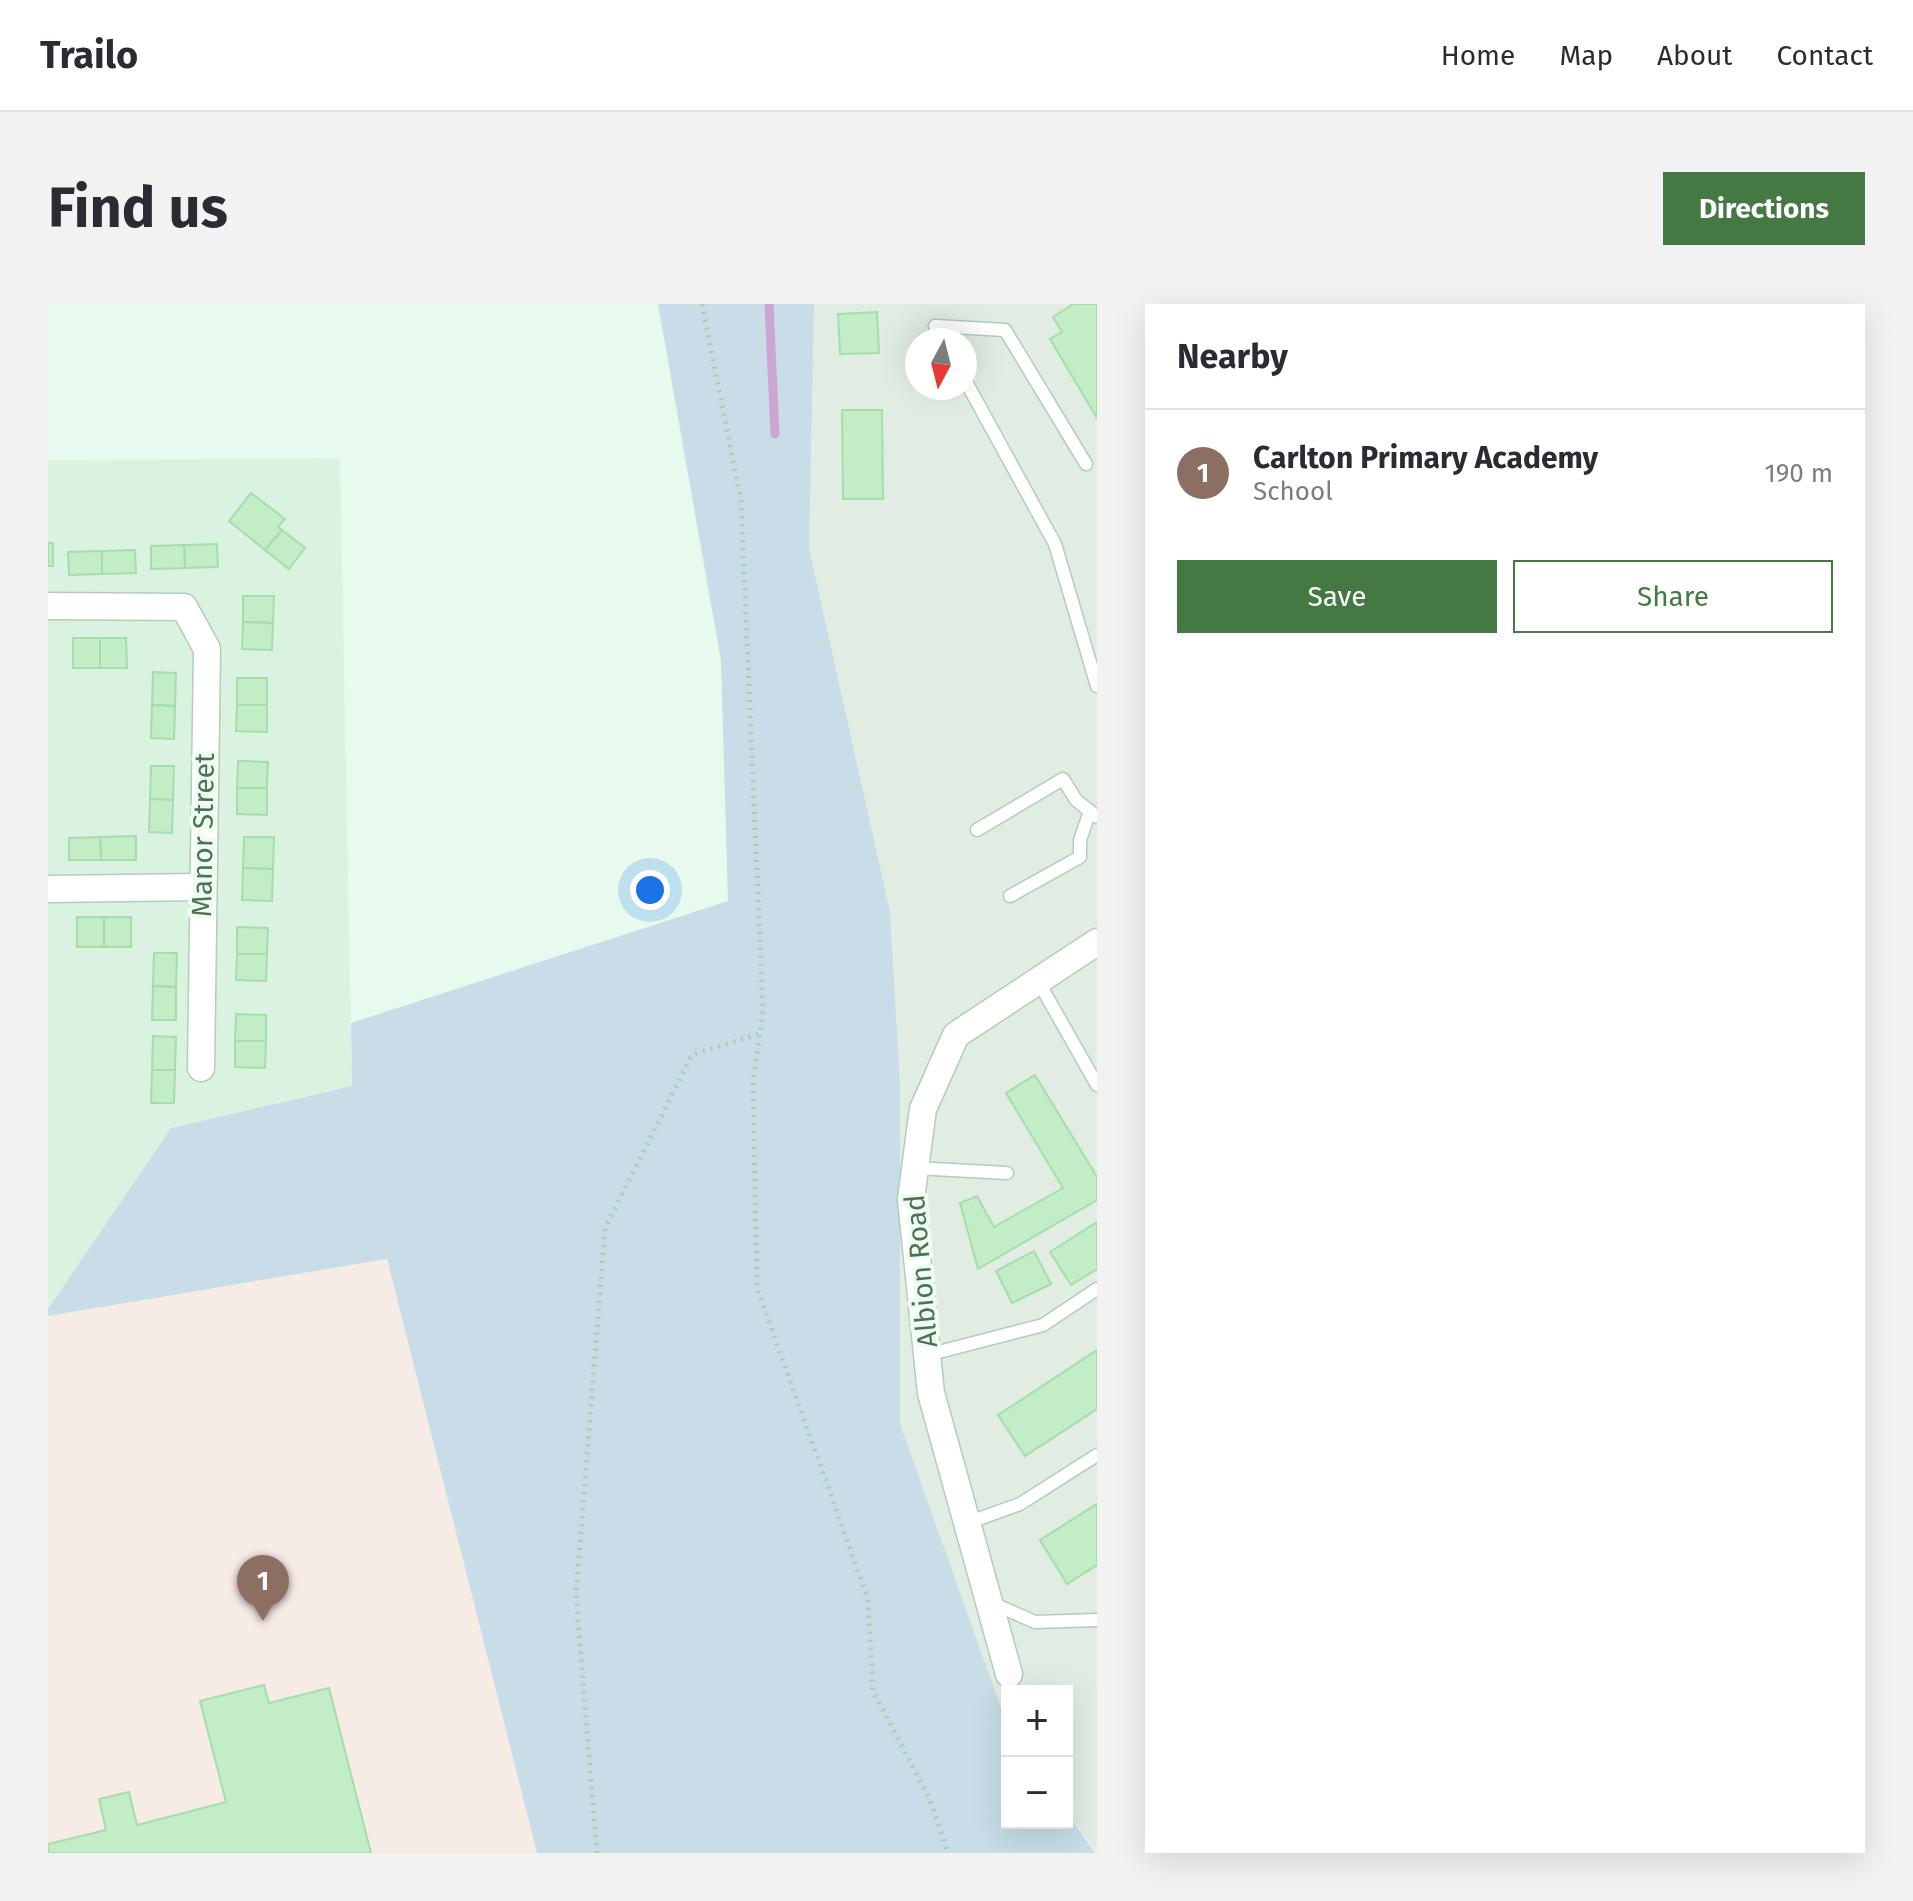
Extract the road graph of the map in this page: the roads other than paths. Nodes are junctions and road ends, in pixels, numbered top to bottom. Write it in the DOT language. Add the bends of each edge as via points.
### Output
graph roads {
  1 [pos="936,328"];
  2 [pos="970,328"];
  3 [pos="977,328"];
  4 [pos="976,400"];
  5 [pos="1086,464"];
  6 [pos="48,606"];
  7 [pos="1097,686"];
  8 [pos="1093,814"];
  9 [pos="977,830"];
  10 [pos="202,887"];
  11 [pos="48,889"];
  12 [pos="1010,896"];
  13 [pos="1097,942"];
  14 [pos="1038,981"];
  15 [pos="201,1068"];
  16 [pos="1097,1085"];
  17 [pos="915,1168"];
  18 [pos="1007,1173"];
  19 [pos="1097,1289"];
  20 [pos="927,1355"];
  21 [pos="1097,1455"];
  22 [pos="967,1523"];
  23 [pos="989,1601"];
  24 [pos="1097,1620"];
  25 [pos="1009,1674"];
  1 -- 2 [label="lane"];
  3 -- 5 [label="lane" via="1005,330"];
  4 -- 7 [label="lane" via="1055,544"];
  6 -- 10 [label="street, Manor Street" via="184,607 207,649"];
  8 -- 9 [label="lane" via="1063,779"];
  8 -- 12 [label="lane" via="1080,840 1080,857"];
  10 -- 11 [label="street"];
  10 -- 15 [label="street, Manor Street"];
  13 -- 14 [label="street, Albion Road"];
  14 -- 16 [label="lane"];
  14 -- 17 [label="street, Albion Road" via="956,1035 923,1109"];
  17 -- 18 [label="lane"];
  17 -- 20 [label="street, Albion Road" via="911,1199"];
  19 -- 20 [label="lane" via="1043,1325"];
  20 -- 22 [label="street, Albion Road" via="931,1393"];
  21 -- 22 [label="lane" via="1020,1504"];
  22 -- 23 [label="street, Albion Road"];
  23 -- 24 [label="lane" via="1035,1622"];
  23 -- 25 [label="street, Albion Road"];
}
